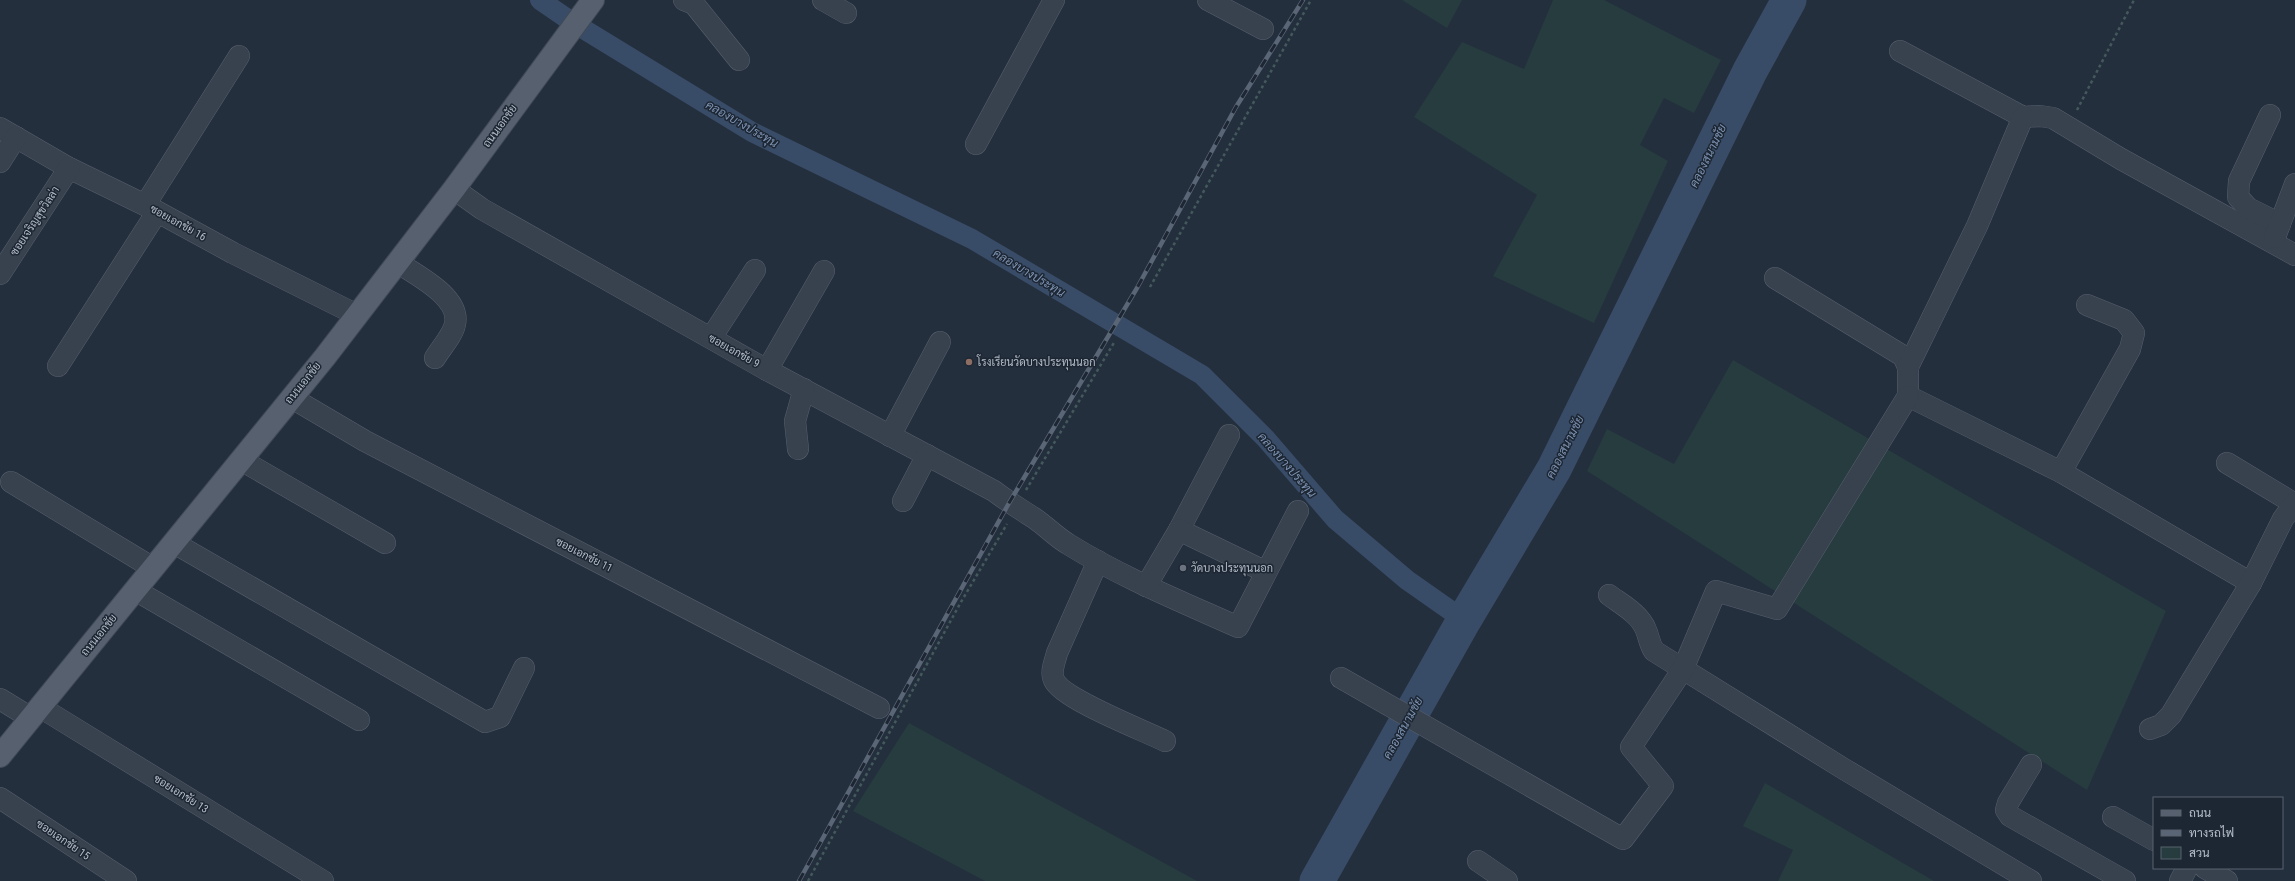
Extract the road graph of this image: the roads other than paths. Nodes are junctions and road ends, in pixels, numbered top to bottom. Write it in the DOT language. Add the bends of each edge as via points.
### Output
graph roads {
  1 [pos="593,0"];
  2 [pos="684,0"];
  3 [pos="823,0"];
  4 [pos="1054,0"];
  5 [pos="1208,0"];
  6 [pos="846,13"];
  7 [pos="1263,29"];
  8 [pos="1900,51"];
  9 [pos="239,56"];
  10 [pos="739,60"];
  11 [pos="2270,115"];
  12 [pos="2023,117"];
  13 [pos="8,133"];
  14 [pos="976,144"];
  15 [pos="0,162"];
  16 [pos="69,168"];
  17 [pos="2295,184"];
  18 [pos="454,189"];
  19 [pos="151,209"];
  20 [pos="2280,224"];
  21 [pos="2273,244"];
  22 [pos="2295,255"];
  23 [pos="397,262"];
  24 [pos="755,270"];
  25 [pos="824,271"];
  26 [pos="0,274"];
  27 [pos="1775,278"];
  28 [pos="2088,305"];
  29 [pos="357,315"];
  30 [pos="711,338"];
  31 [pos="940,342"];
  32 [pos="435,358"];
  33 [pos="58,366"];
  34 [pos="1908,367"];
  35 [pos="767,370"];
  36 [pos="804,389"];
  37 [pos="1908,396"];
  38 [pos="292,398"];
  39 [pos="1229,435"];
  40 [pos="890,436"];
  41 [pos="798,449"];
  42 [pos="927,455"];
  43 [pos="241,460"];
  44 [pos="2227,463"];
  45 [pos="2060,472"];
  46 [pos="11,482"];
  47 [pos="903,501"];
  48 [pos="2295,504"];
  49 [pos="1298,511"];
  50 [pos="1179,530"];
  51 [pos="174,543"];
  52 [pos="385,543"];
  53 [pos="1098,561"];
  54 [pos="153,568"];
  55 [pos="1266,572"];
  56 [pos="2251,583"];
  57 [pos="1146,586"];
  58 [pos="135,590"];
  59 [pos="1609,595"];
  60 [pos="524,668"];
  61 [pos="1683,669"];
  62 [pos="1341,678"];
  63 [pos="0,699"];
  64 [pos="879,708"];
  65 [pos="35,712"];
  66 [pos="360,720"];
  67 [pos="2150,729"];
  68 [pos="1165,741"];
  69 [pos="0,756"];
  70 [pos="2031,765"];
  71 [pos="0,798"];
  72 [pos="2113,817"];
  73 [pos="2153,839"];
  74 [pos="1478,861"];
  75 [pos="2186,869"];
  76 [pos="2207,869"];
  77 [pos="126,881"];
  78 [pos="323,881"];
  79 [pos="1508,881"];
  80 [pos="2031,881"];
  81 [pos="2125,881"];
  82 [pos="2180,881"];
  83 [pos="2228,881"];
  1 -- 18 [label="main road, ถนนเอกชัย"];
  2 -- 10 [label="street" via="694,4"];
  3 -- 6 [label="street"];
  4 -- 14 [label="street"];
  5 -- 7 [label="street"];
  8 -- 12 [label="street"];
  9 -- 19 [label="street"];
  11 -- 20 [label="street" via="2239,181 2238,197 2248,208"];
  12 -- 21 [label="street" via="2053,118"];
  12 -- 34 [label="street" via="1977,226"];
  13 -- 15 [label="street"];
  13 -- 16 [label="street, ซอยเอกชัย 16"];
  16 -- 19 [label="street, ซอยเอกชัย 16"];
  16 -- 26 [label="street, ซอยเจริญสุขวิลล่า"];
  17 -- 20 [label="street"];
  18 -- 23 [label="main road, ถนนเอกชัย"];
  18 -- 30 [label="street, ซอยเอกชัย 9" via="482,209"];
  19 -- 29 [label="street, ซอยเอกชัย 16"];
  19 -- 33 [label="street"];
  20 -- 21 [label="street"];
  21 -- 22 [label="street"];
  23 -- 29 [label="main road, ถนนเอกชัย"];
  23 -- 32 [label="street" via="440,292 455,309 455,324"];
  24 -- 30 [label="street"];
  25 -- 35 [label="street"];
  27 -- 34 [label="street" via="1903,356"];
  28 -- 45 [label="street" via="2124,320 2134,333 2130,349"];
  29 -- 38 [label="main road, ถนนเอกชัย"];
  30 -- 35 [label="street, ซอยเอกชัย 9"];
  31 -- 40 [label="street"];
  34 -- 37 [label="street"];
  35 -- 36 [label="street, ซอยเอกชัย 9"];
  36 -- 40 [label="street, ซอยเอกชัย 9"];
  36 -- 41 [label="street" via="795,421"];
  37 -- 45 [label="street"];
  37 -- 61 [label="street" via="1777,609 1716,591"];
  38 -- 43 [label="main road, ถนนเอกชัย"];
  38 -- 64 [label="street, ซอยเอกชัย 11" via="365,441"];
  39 -- 50 [label="street"];
  40 -- 42 [label="street, ซอยเอกชัย 9"];
  42 -- 47 [label="street"];
  42 -- 53 [label="street, ซอยเอกชัย 9" via="994,491 1066,544"];
  43 -- 51 [label="main road, ถนนเอกชัย"];
  43 -- 52 [label="street"];
  44 -- 48 [label="street"];
  45 -- 56 [label="street"];
  46 -- 54 [label="street"];
  48 -- 56 [label="street" via="2283,519"];
  49 -- 55 [label="street"];
  50 -- 55 [label="street"];
  50 -- 57 [label="street"];
  51 -- 54 [label="main road, ถนนเอกชัย"];
  51 -- 60 [label="street" via="485,722 500,717"];
  53 -- 57 [label="street, ซอยเอกชัย 9"];
  53 -- 68 [label="street" via="1052,668 1053,678 1059,688 1085,703"];
  54 -- 58 [label="main road, ถนนเอกชัย"];
  55 -- 57 [label="street, ซอยเอกชัย 9" via="1238,627"];
  56 -- 67 [label="street" via="2171,715 2161,725"];
  58 -- 65 [label="main road, ถนนเอกชัย"];
  58 -- 66 [label="street"];
  59 -- 61 [label="street" via="1638,617 1654,650"];
  61 -- 62 [label="street" via="1631,746 1663,786 1623,839"];
  61 -- 80 [label="street"];
  63 -- 65 [label="street, ซอยเอกชัย 13"];
  65 -- 69 [label="main road, ถนนเอกชัย"];
  65 -- 78 [label="street, ซอยเอกชัย 13"];
  70 -- 81 [label="street" via="2008,804 2006,810 2010,816"];
  71 -- 77 [label="street, ซอยเอกชัย 15"];
  72 -- 73 [label="street"];
  74 -- 79 [label="street"];
  75 -- 82 [label="street"];
  76 -- 83 [label="street"];
}
